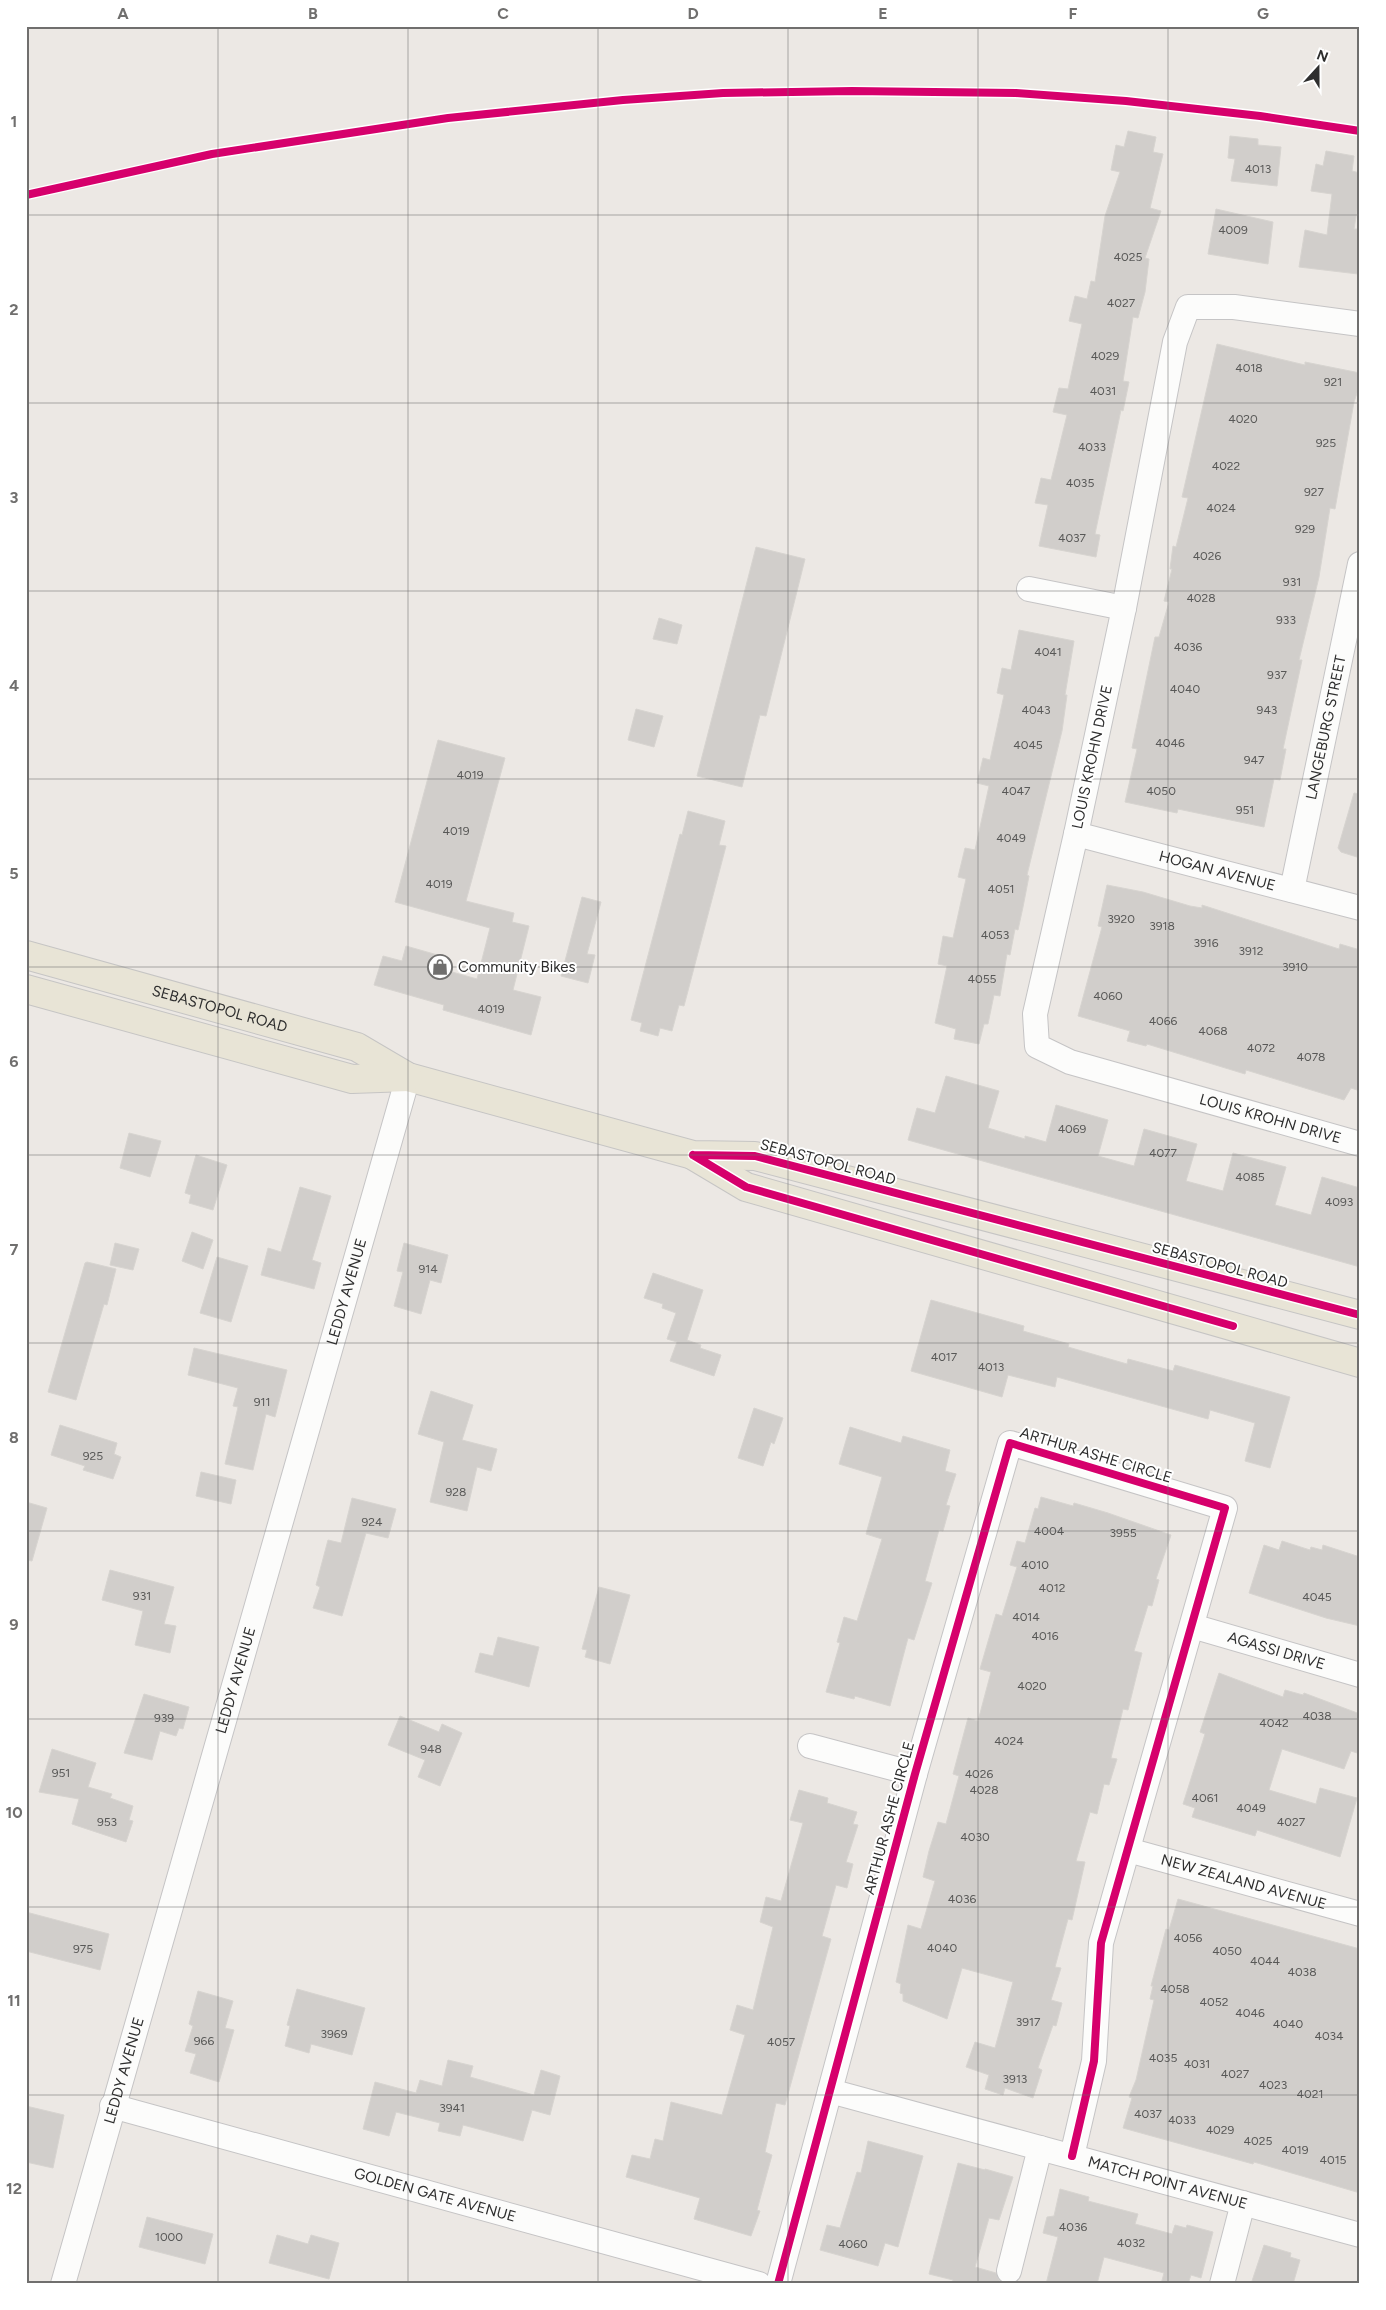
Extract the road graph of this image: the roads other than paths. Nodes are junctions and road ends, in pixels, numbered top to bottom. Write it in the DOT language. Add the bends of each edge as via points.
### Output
graph roads {
  1 [pos="1360,324"];
  2 [pos="1360,564"];
  3 [pos="1029,589"];
  4 [pos="1124,608"];
  5 [pos="1076,834"];
  6 [pos="1292,890"];
  7 [pos="1360,908"];
  8 [pos="26,955"];
  9 [pos="26,989"];
  10 [pos="408,1077"];
  11 [pos="1360,1144"];
  12 [pos="693,1155"];
  13 [pos="1360,1315"];
  14 [pos="1360,1363"];
  15 [pos="1192,1626"];
  16 [pos="1360,1675"];
  17 [pos="810,1746"];
  18 [pos="915,1774"];
  19 [pos="1128,1850"];
  20 [pos="1360,1914"];
  21 [pos="830,2091"];
  22 [pos="112,2106"];
  23 [pos="1040,2148"];
  24 [pos="1072,2156"];
  25 [pos="1243,2203"];
  26 [pos="1360,2235"];
  27 [pos="1009,2271"];
  28 [pos="63,2284"];
  29 [pos="759,2284"];
  30 [pos="778,2284"];
  31 [pos="1222,2284"];
  1 -- 4 [label="street, LOUIS KROHN DRIVE" via="1234,307 1188,307 1175,342"];
  2 -- 6 [label="street, LANGEBURG STREET"];
  3 -- 4 [label="street"];
  4 -- 5 [label="street, LOUIS KROHN DRIVE"];
  5 -- 6 [label="street, HOGAN AVENUE"];
  5 -- 11 [label="street, LOUIS KROHN DRIVE" via="1035,1014 1037,1046 1070,1062"];
  6 -- 7 [label="street, HOGAN AVENUE"];
  8 -- 10 [label="main road, SEBASTOPOL ROAD" via="357,1046"];
  9 -- 10 [label="main road, SEBASTOPOL ROAD" via="352,1079"];
  10 -- 12 [label="main road, SEBASTOPOL ROAD"];
  10 -- 22 [label="street, LEDDY AVENUE"];
  12 -- 13 [label="main road, SEBASTOPOL ROAD" via="755,1156"];
  12 -- 14 [label="main road, SEBASTOPOL ROAD" via="746,1187"];
  15 -- 16 [label="street, AGASSI DRIVE"];
  15 -- 18 [label="street, ARTHUR ASHE CIRCLE" via="1225,1508 1010,1443"];
  15 -- 19 [label="street, ARTHUR ASHE CIRCLE"];
  17 -- 18 [label="street"];
  18 -- 21 [label="street, ARTHUR ASHE CIRCLE"];
  19 -- 20 [label="street, NEW ZEALAND AVENUE"];
  19 -- 24 [label="street, ARTHUR ASHE CIRCLE" via="1101,1943 1094,2061"];
  21 -- 23 [label="street, MATCH POINT AVENUE"];
  21 -- 30 [label="street, ARTHUR ASHE CIRCLE"];
  22 -- 28 [label="street, LEDDY AVENUE"];
  22 -- 29 [label="street, GOLDEN GATE AVENUE"];
  23 -- 24 [label="street, MATCH POINT AVENUE"];
  23 -- 27 [label="street"];
  24 -- 25 [label="street, MATCH POINT AVENUE"];
  25 -- 26 [label="street, MATCH POINT AVENUE"];
  25 -- 31 [label="street"];
}
